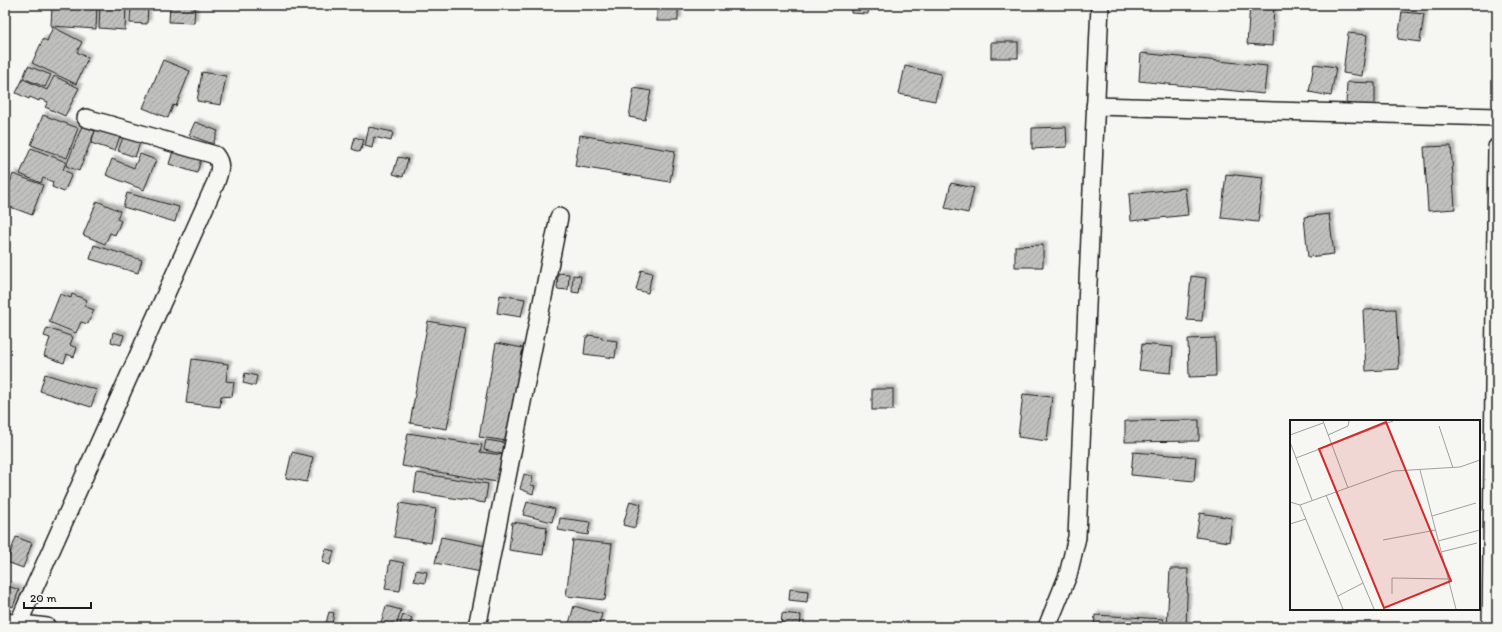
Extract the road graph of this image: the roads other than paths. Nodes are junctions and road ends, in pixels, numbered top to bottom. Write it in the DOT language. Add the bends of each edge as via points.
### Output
graph roads {
  1 [pos="1100,5"];
  2 [pos="1095,106"];
  3 [pos="1497,117"];
  4 [pos="86,118"];
  5 [pos="1497,147"];
  6 [pos="559,217"];
  7 [pos="11,623"];
  8 [pos="47,627"];
  9 [pos="477,627"];
  10 [pos="1047,627"];
  11 [pos="1491,627"];
  1 -- 2 [label="street"];
  2 -- 3 [label="street"];
  2 -- 10 [label="street" via="1077,537 1068,576"];
  4 -- 7 [label="street" via="215,155 220,161 220,170"];
  5 -- 11 [label="street"];
  6 -- 9 [label="street"];
  7 -- 8 [label="street"];
}
